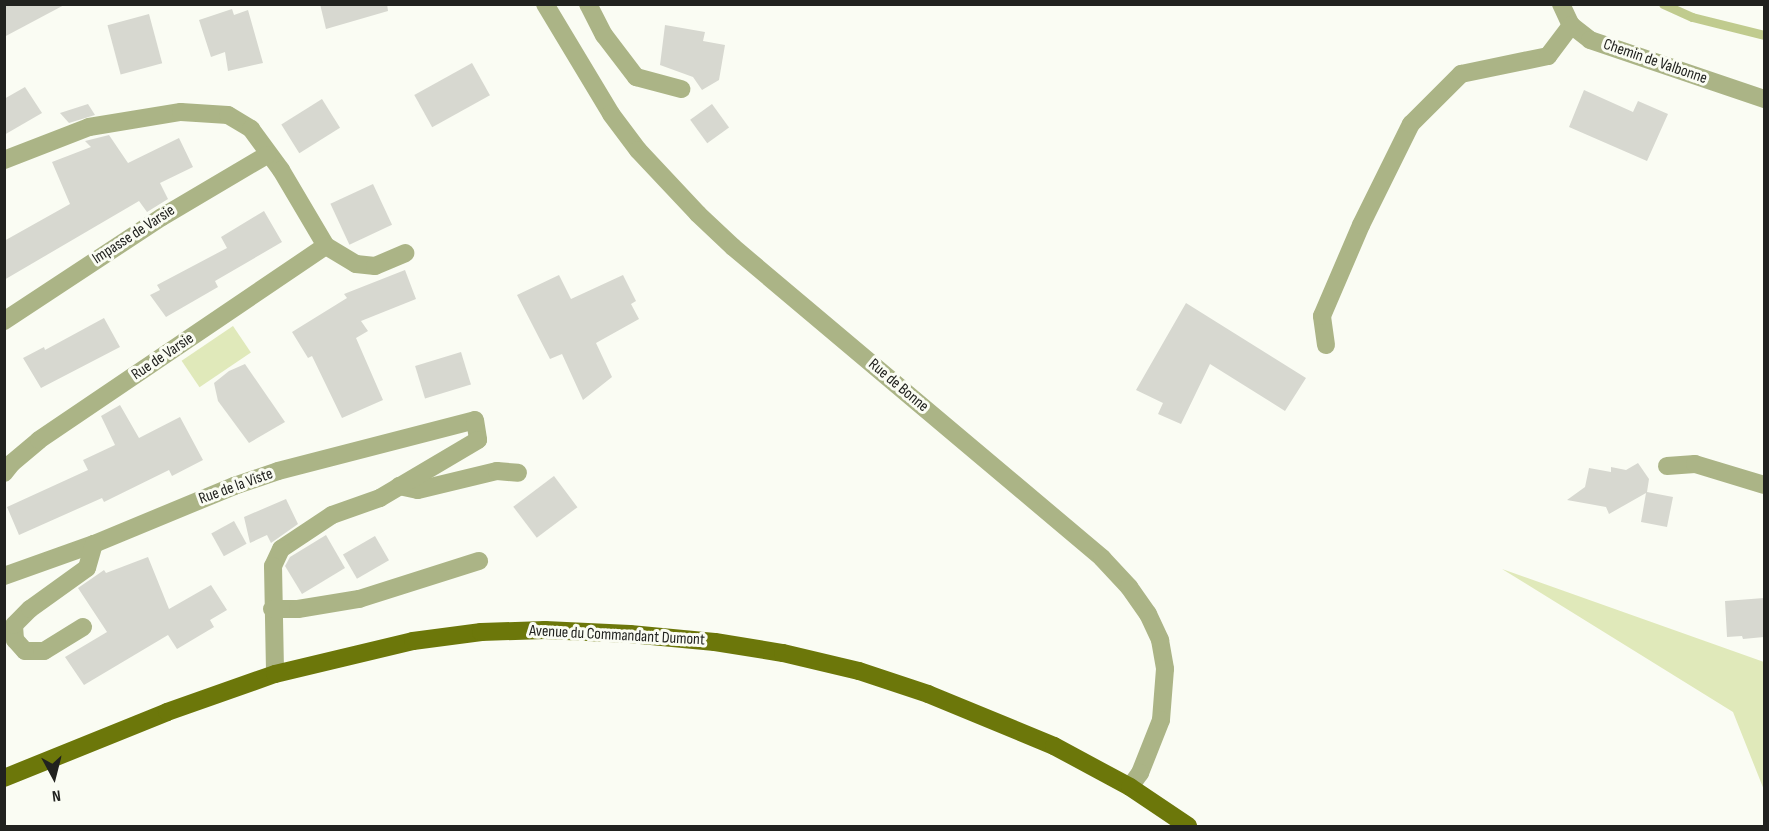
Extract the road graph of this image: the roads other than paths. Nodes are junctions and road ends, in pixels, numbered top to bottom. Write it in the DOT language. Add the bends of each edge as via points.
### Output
graph roads {
  1 [pos="546,4"];
  2 [pos="588,4"];
  3 [pos="1561,4"];
  4 [pos="1570,25"];
  5 [pos="681,89"];
  6 [pos="1764,99"];
  7 [pos="267,155"];
  8 [pos="4,160"];
  9 [pos="326,246"];
  10 [pos="405,253"];
  11 [pos="4,321"];
  12 [pos="1326,345"];
  13 [pos="1667,466"];
  14 [pos="4,473"];
  15 [pos="518,473"];
  16 [pos="1764,485"];
  17 [pos="399,486"];
  18 [pos="94,544"];
  19 [pos="479,561"];
  20 [pos="4,576"];
  21 [pos="272,609"];
  22 [pos="83,627"];
  23 [pos="275,674"];
  24 [pos="4,778"];
  25 [pos="1130,787"];
  26 [pos="1188,826"];
  1 -- 25 [label="street, Rue de Bonne" via="589,80 638,150 698,214 1102,558 1129,587 1160,640 1165,669 1161,720 1140,774"];
  2 -- 5 [label="street" via="604,36 636,77"];
  3 -- 4 [label="street"];
  4 -- 6 [label="street, Chemin de Valbonne" via="1590,40"];
  4 -- 12 [label="street" via="1548,56 1461,74 1411,124 1322,316"];
  7 -- 8 [label="street" via="251,129 228,115 181,112 89,127"];
  7 -- 9 [label="street" via="281,171"];
  7 -- 11 [label="street, Impasse de Varsie" via="162,217"];
  9 -- 10 [label="street" via="356,264 375,266"];
  9 -- 14 [label="street, Rue de Varsie" via="39,440"];
  13 -- 16 [label="street" via="1695,464"];
  15 -- 17 [label="street" via="497,471 417,490"];
  17 -- 18 [label="street, Rue de la Viste" via="478,440 475,420 278,471"];
  17 -- 21 [label="street" via="380,498 332,516 281,549 273,566"];
  18 -- 20 [label="street, Rue de la Viste"];
  18 -- 22 [label="street" via="87,568 14,624 15,640 25,651 44,651"];
  19 -- 21 [label="street" via="359,599"];
  21 -- 23 [label="street"];
  23 -- 24 [label="main road, Avenue du Commandant Dumont" via="167,712"];
  23 -- 25 [label="main road, Avenue du Commandant Dumont" via="413,641 481,632 545,630 705,641 783,652 928,693 1088,763"];
  25 -- 26 [label="main road, Avenue du Commandant Dumont"];
}
